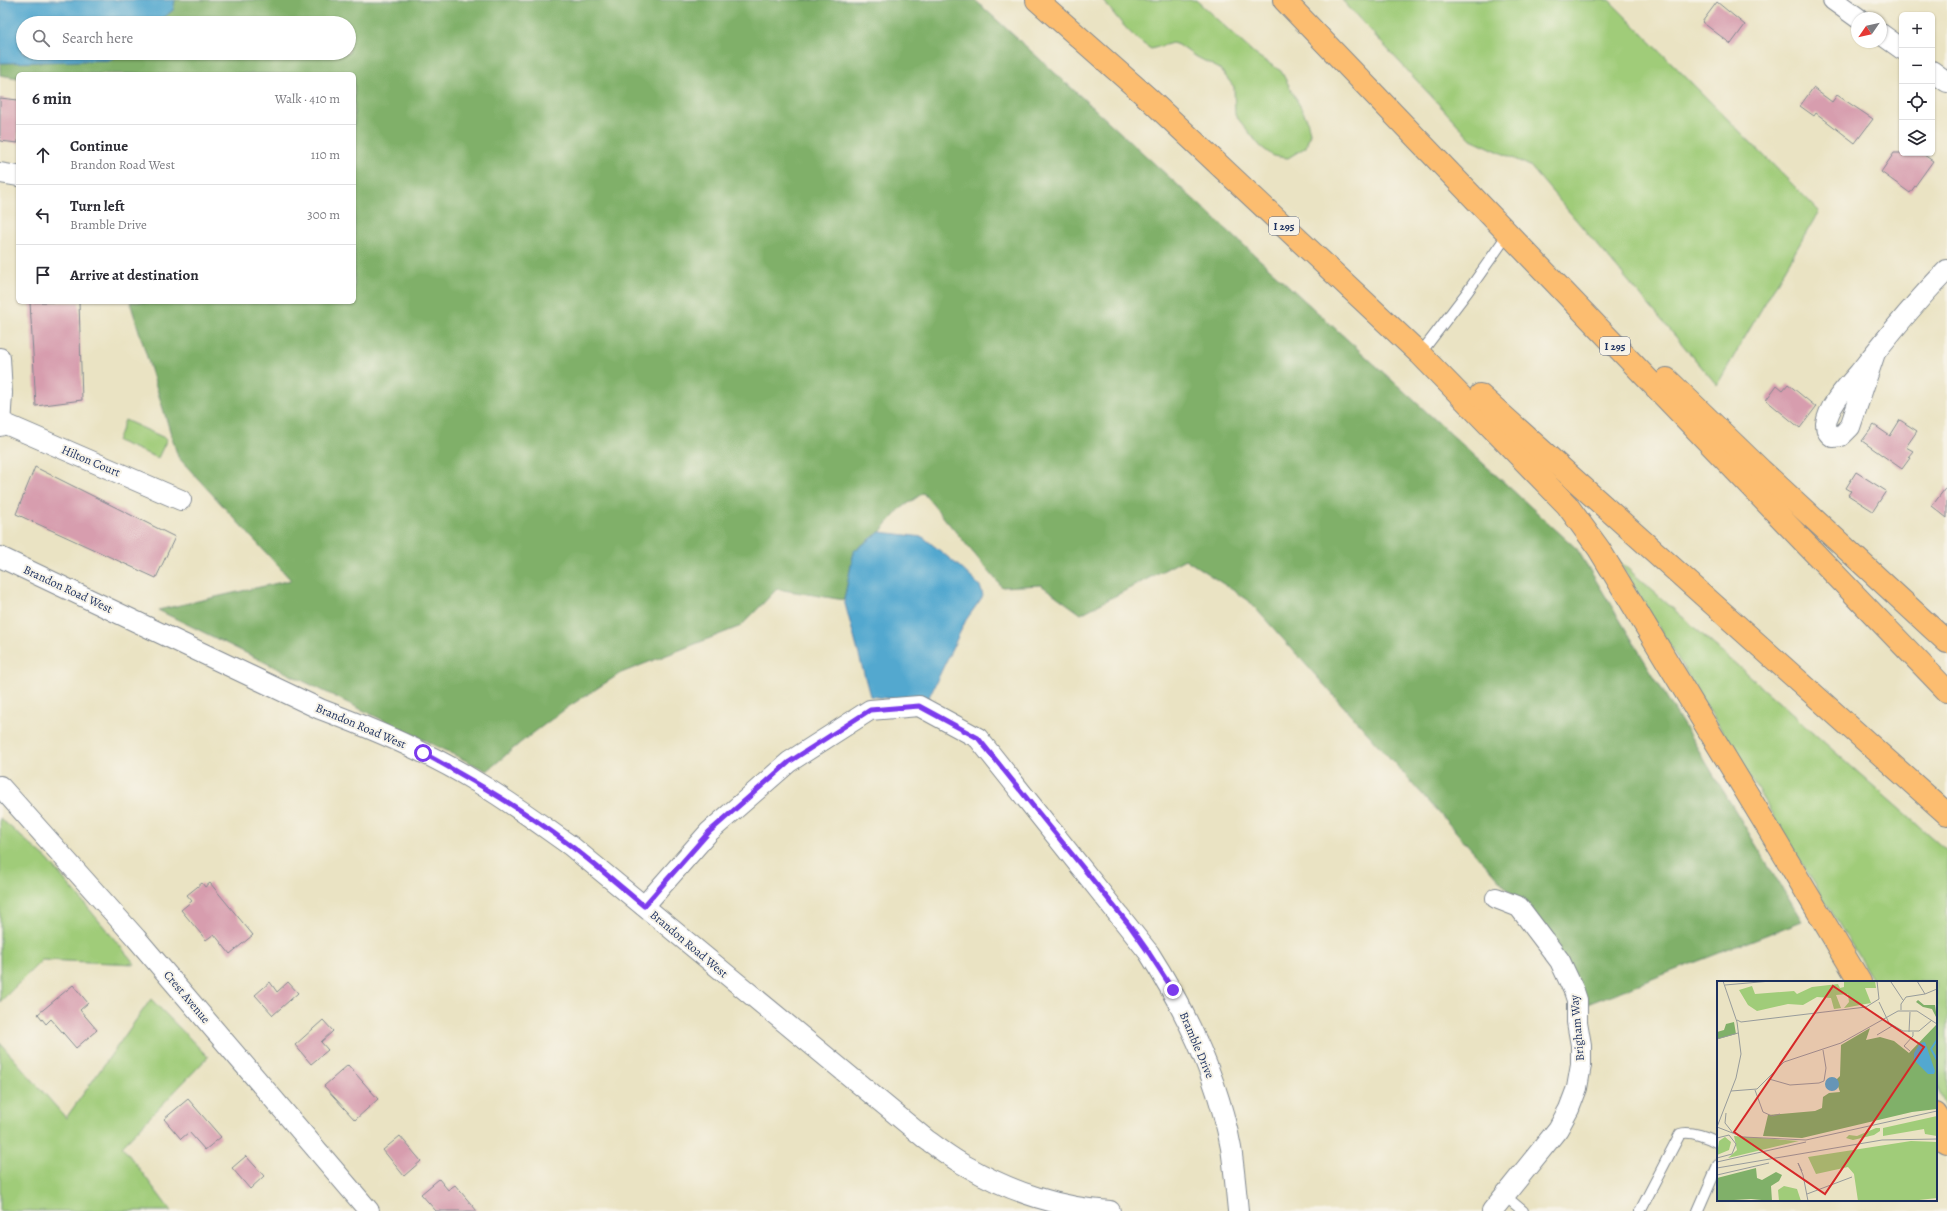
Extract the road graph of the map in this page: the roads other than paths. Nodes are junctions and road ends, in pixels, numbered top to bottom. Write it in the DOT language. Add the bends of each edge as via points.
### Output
graph roads {
  1 [pos="1037,0"];
  2 [pos="1284,0"];
  3 [pos="1833,0"];
  4 [pos="1851,13"];
  5 [pos="1887,39"];
  6 [pos="1899,48"];
  7 [pos="1935,73"];
  8 [pos="1947,82"];
  9 [pos="1401,122"];
  10 [pos="0,173"];
  11 [pos="16,176"];
  12 [pos="1508,234"];
  13 [pos="1947,270"];
  14 [pos="1875,352"];
  15 [pos="1420,354"];
  16 [pos="0,358"];
  17 [pos="0,424"];
  18 [pos="181,500"];
  19 [pos="0,557"];
  20 [pos="1947,642"];
  21 [pos="1947,692"];
  22 [pos="0,786"];
  23 [pos="1947,814"];
  24 [pos="1496,898"];
  25 [pos="644,906"];
  26 [pos="1859,981"];
  27 [pos="1717,1143"];
  28 [pos="1717,1167"];
  29 [pos="1504,1195"];
  30 [pos="369,1211"];
  31 [pos="1110,1211"];
  32 [pos="1238,1211"];
  33 [pos="1492,1211"];
  34 [pos="1523,1211"];
  35 [pos="1640,1211"];
  36 [pos="1698,1211"];
  1 -- 15 [label="highway, I 295" via="1149,98"];
  2 -- 9 [label="highway, I 295"];
  3 -- 4 [label="street"];
  5 -- 6 [label="street"];
  7 -- 8 [label="street"];
  9 -- 12 [label="highway, I 295"];
  9 -- 20 [label="highway" via="1761,470"];
  10 -- 11 [label="street"];
  12 -- 15 [label="lane"];
  12 -- 21 [label="highway, I 295"];
  13 -- 14 [label="street" via="1906,313"];
  15 -- 23 [label="highway, I 295" via="1461,378"];
  15 -- 26 [label="highway" via="1554,490 1599,549"];
  16 -- 17 [label="street"];
  17 -- 18 [label="street, Hilton Court"];
  19 -- 25 [label="street, Brandon Road West" via="320,709 365,726 423,753 479,783 571,846"];
  22 -- 30 [label="street, Crest Avenue" via="136,938"];
  24 -- 29 [label="street, Brigham Way" via="1519,907 1560,961 1577,1000 1581,1045 1581,1065 1570,1109 1558,1129"];
  25 -- 31 [label="street, Brandon Road West" via="927,1140 967,1167 1028,1194 1063,1204"];
  25 -- 32 [label="street, Bramble Drive" via="709,832 789,762 870,710 919,706 978,738 1149,953 1173,990 1210,1071 1223,1113 1231,1148"];
  27 -- 35 [label="lane" via="1712,1139 1685,1132 1680,1134"];
  28 -- 36 [label="lane"];
  29 -- 33 [label="street, Brigham Way"];
  29 -- 34 [label="lane"];
}
